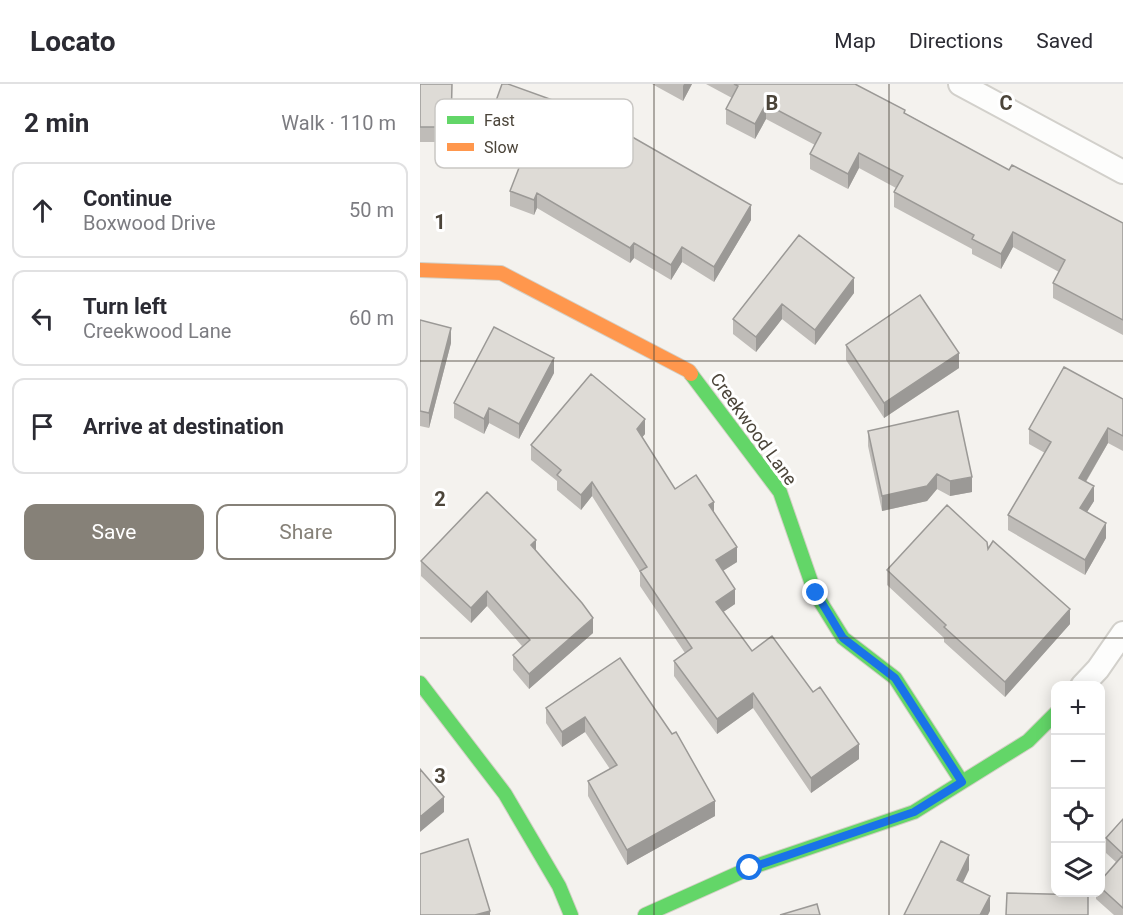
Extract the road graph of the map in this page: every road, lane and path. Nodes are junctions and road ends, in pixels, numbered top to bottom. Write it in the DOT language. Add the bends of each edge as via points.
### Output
graph roads {
  1 [pos="960,84"];
  2 [pos="1123,171"];
  3 [pos="420,270"];
  4 [pos="1123,633"];
  5 [pos="1087,681"];
  6 [pos="420,683"];
  7 [pos="1051,718"];
  8 [pos="962,782"];
  9 [pos="571,915"];
  10 [pos="645,915"];
  1 -- 2 [label="street"];
  3 -- 8 [label="street, Creekwood Lane" via="501,273 689,371 780,492 816,593 843,638 895,678"];
  4 -- 5 [label="street"];
  6 -- 9 [label="street" via="505,794 559,886"];
  7 -- 8 [label="street" via="1028,741"];
  8 -- 10 [label="street" via="914,812 750,868"];
}
